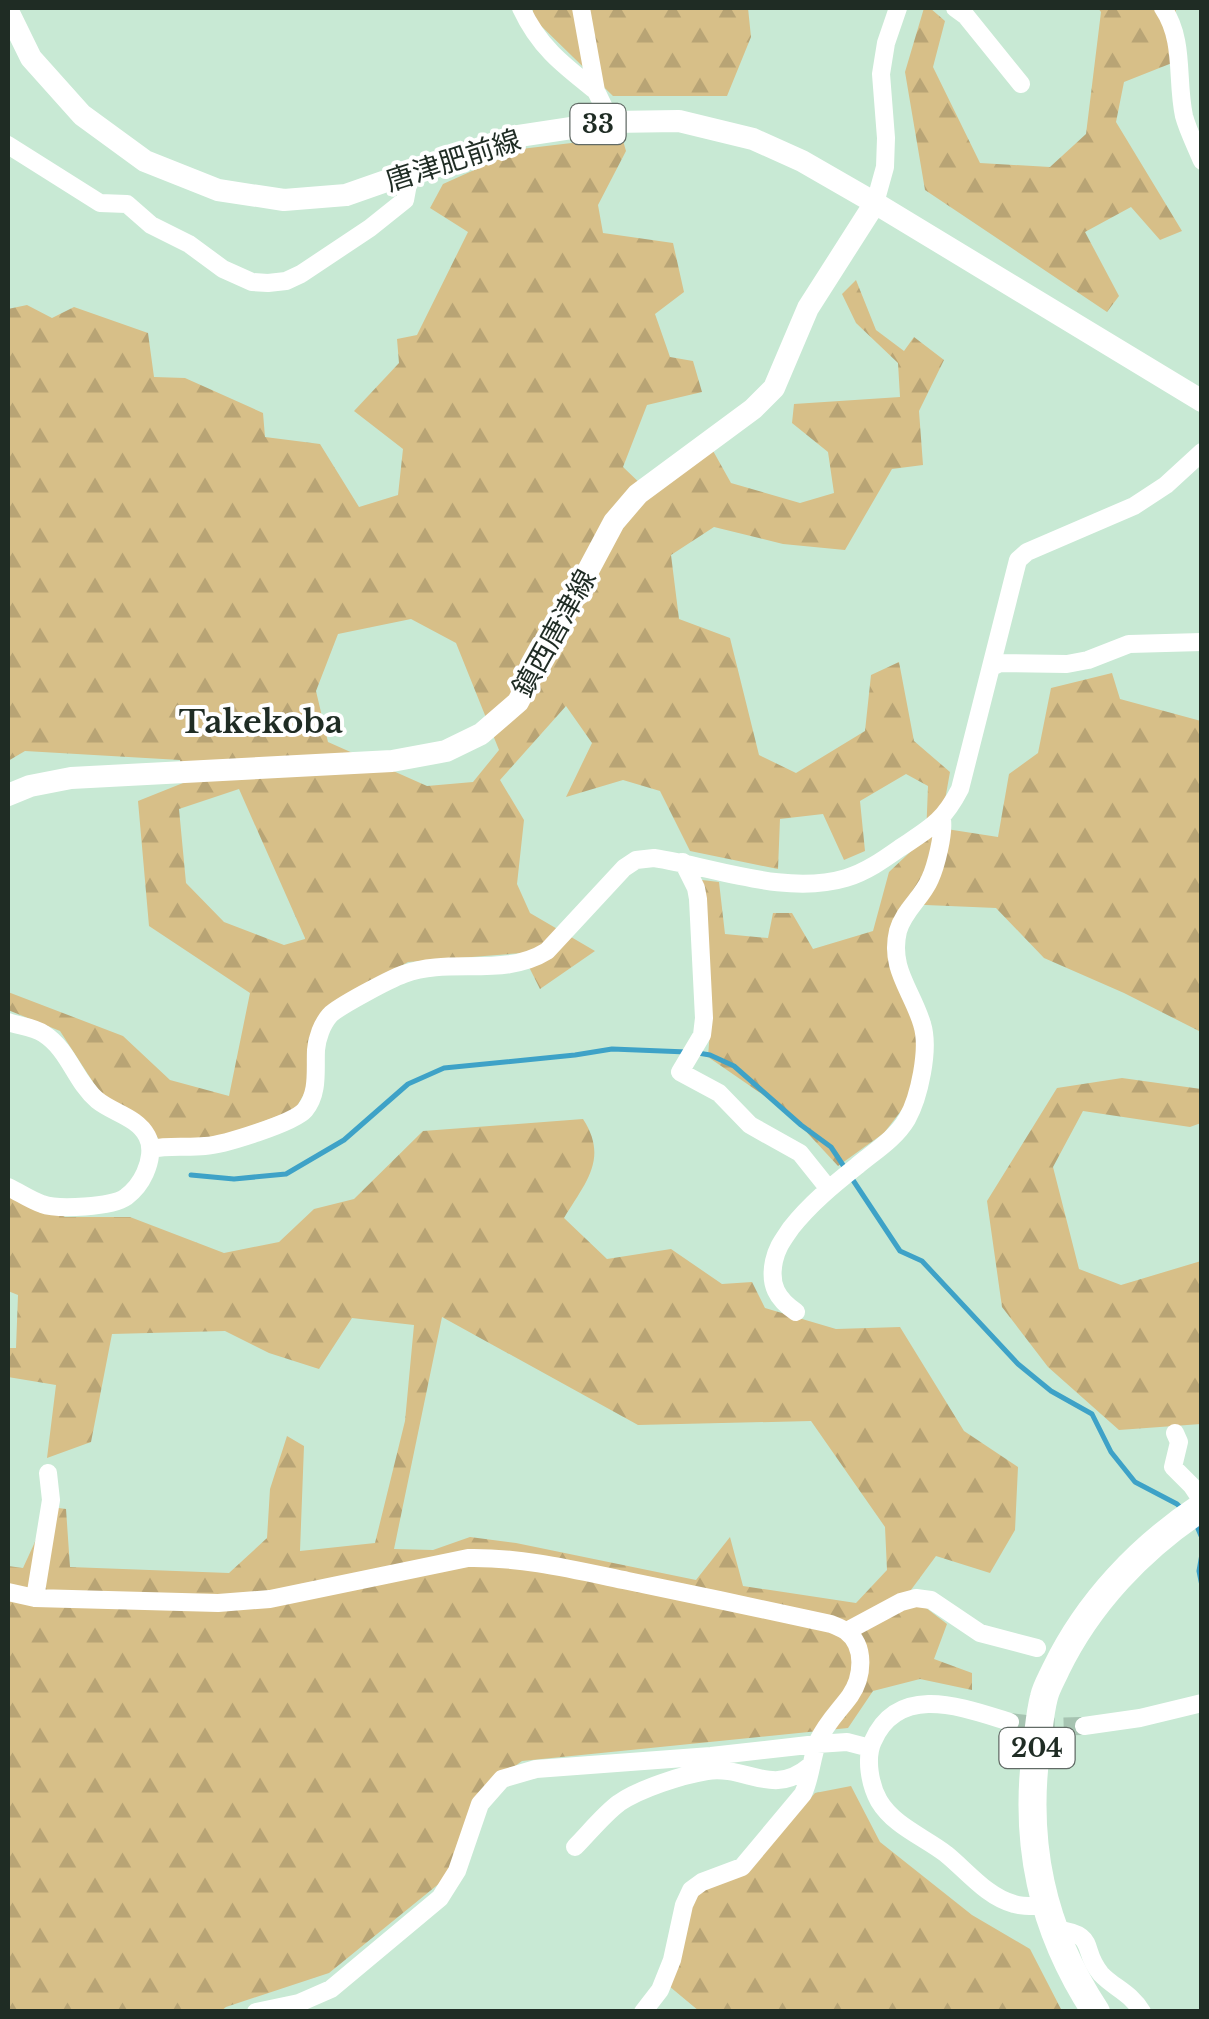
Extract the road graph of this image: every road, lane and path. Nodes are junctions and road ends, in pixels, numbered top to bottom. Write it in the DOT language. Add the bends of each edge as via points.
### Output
graph roads {
  1 [pos="521,8"];
  2 [pos="581,8"];
  3 [pos="898,8"];
  4 [pos="955,8"];
  5 [pos="1163,8"];
  6 [pos="8,10"];
  7 [pos="1021,84"];
  8 [pos="596,91"];
  9 [pos="611,122"];
  10 [pos="8,145"];
  11 [pos="1202,160"];
  12 [pos="410,172"];
  13 [pos="875,202"];
  14 [pos="1202,401"];
  15 [pos="1202,452"];
  16 [pos="1202,642"];
  17 [pos="992,666"];
  18 [pos="8,795"];
  19 [pos="942,820"];
  20 [pos="683,862"];
  21 [pos="8,1022"];
  22 [pos="151,1149"];
  23 [pos="833,1184"];
  24 [pos="8,1187"];
  25 [pos="796,1312"];
  26 [pos="1174,1433"];
  27 [pos="48,1473"];
  28 [pos="1194,1510"];
  29 [pos="8,1592"];
  30 [pos="35,1598"];
  31 [pos="847,1631"];
  32 [pos="1037,1648"];
  33 [pos="1202,1703"];
  34 [pos="1010,1722"];
  35 [pos="1084,1726"];
  36 [pos="817,1744"];
  37 [pos="870,1748"];
  38 [pos="810,1766"];
  39 [pos="575,1847"];
  40 [pos="1049,1918"];
  41 [pos="256,2012"];
  42 [pos="643,2012"];
  43 [pos="1096,2012"];
  44 [pos="1142,2012"];
  1 -- 8 [label="street" via="551,55"];
  2 -- 8 [label="street"];
  3 -- 13 [label="street" via="881,74 886,138"];
  4 -- 7 [label="street"];
  5 -- 11 [label="street" via="1180,50 1185,118"];
  6 -- 12 [label="main road, 唐津肥前線 / 33" via="31,58 82,115 145,161 181,176 218,190 284,200 346,195"];
  8 -- 9 [label="street"];
  9 -- 12 [label="main road, 唐津肥前線 / 33" via="512,138"];
  9 -- 13 [label="main road, 唐津肥前線 / 33" via="678,121 752,138"];
  10 -- 12 [label="street" via="100,203 127,204 151,225 252,282 286,281 370,228 405,200"];
  13 -- 14 [label="main road, 唐津肥前線 / 33"];
  13 -- 18 [label="main road, 鎮西唐津線" via="808,308 774,388 638,494 614,522 518,702 482,734 446,751 392,761 71,778"];
  15 -- 17 [label="street" via="1134,506 1018,560"];
  16 -- 17 [label="street" via="1129,644 1067,664"];
  17 -- 19 [label="street" via="960,790"];
  19 -- 20 [label="street" via="868,869 816,884"];
  19 -- 23 [label="street" via="930,880 898,929 896,949 925,1042 916,1102 897,1134"];
  20 -- 22 [label="street" via="636,860 532,960 404,974 332,1013 320,1030 313,1094 290,1120 218,1145"];
  20 -- 23 [label="street" via="698,900 704,1018 680,1072 800,1153"];
  21 -- 22 [label="street" via="52,1040 98,1100 138,1124"];
  22 -- 24 [label="street" via="138,1186 114,1202 58,1207"];
  23 -- 25 [label="street" via="777,1248 774,1291"];
  26 -- 28 [label="street" via="1174,1466 1192,1486"];
  27 -- 30 [label="street" via="51,1500"];
  28 -- 40 [label="highway, 204" via="1102,1595 1070,1640 1044,1695 1032,1808 1035,1862"];
  29 -- 30 [label="street"];
  30 -- 31 [label="street" via="218,1604 497,1558"];
  31 -- 32 [label="street" via="916,1598 931,1600 980,1633"];
  31 -- 36 [label="street" via="858,1647 860,1676"];
  33 -- 35 [label="street"];
  34 -- 37 [label="street" via="950,1704 921,1704 879,1728"];
  36 -- 37 [label="street"];
  36 -- 38 [label="street"];
  36 -- 41 [label="street" via="536,1769 502,1779 480,1804 440,1898 331,1989"];
  37 -- 40 [label="street" via="879,1801 897,1822 991,1894"];
  38 -- 39 [label="street" via="780,1782 707,1771 644,1789"];
  38 -- 42 [label="street" via="803,1794 742,1867 691,1890 672,1960"];
  40 -- 43 [label="highway, 204"];
  40 -- 44 [label="street" via="1084,1939 1101,1973"];
}
